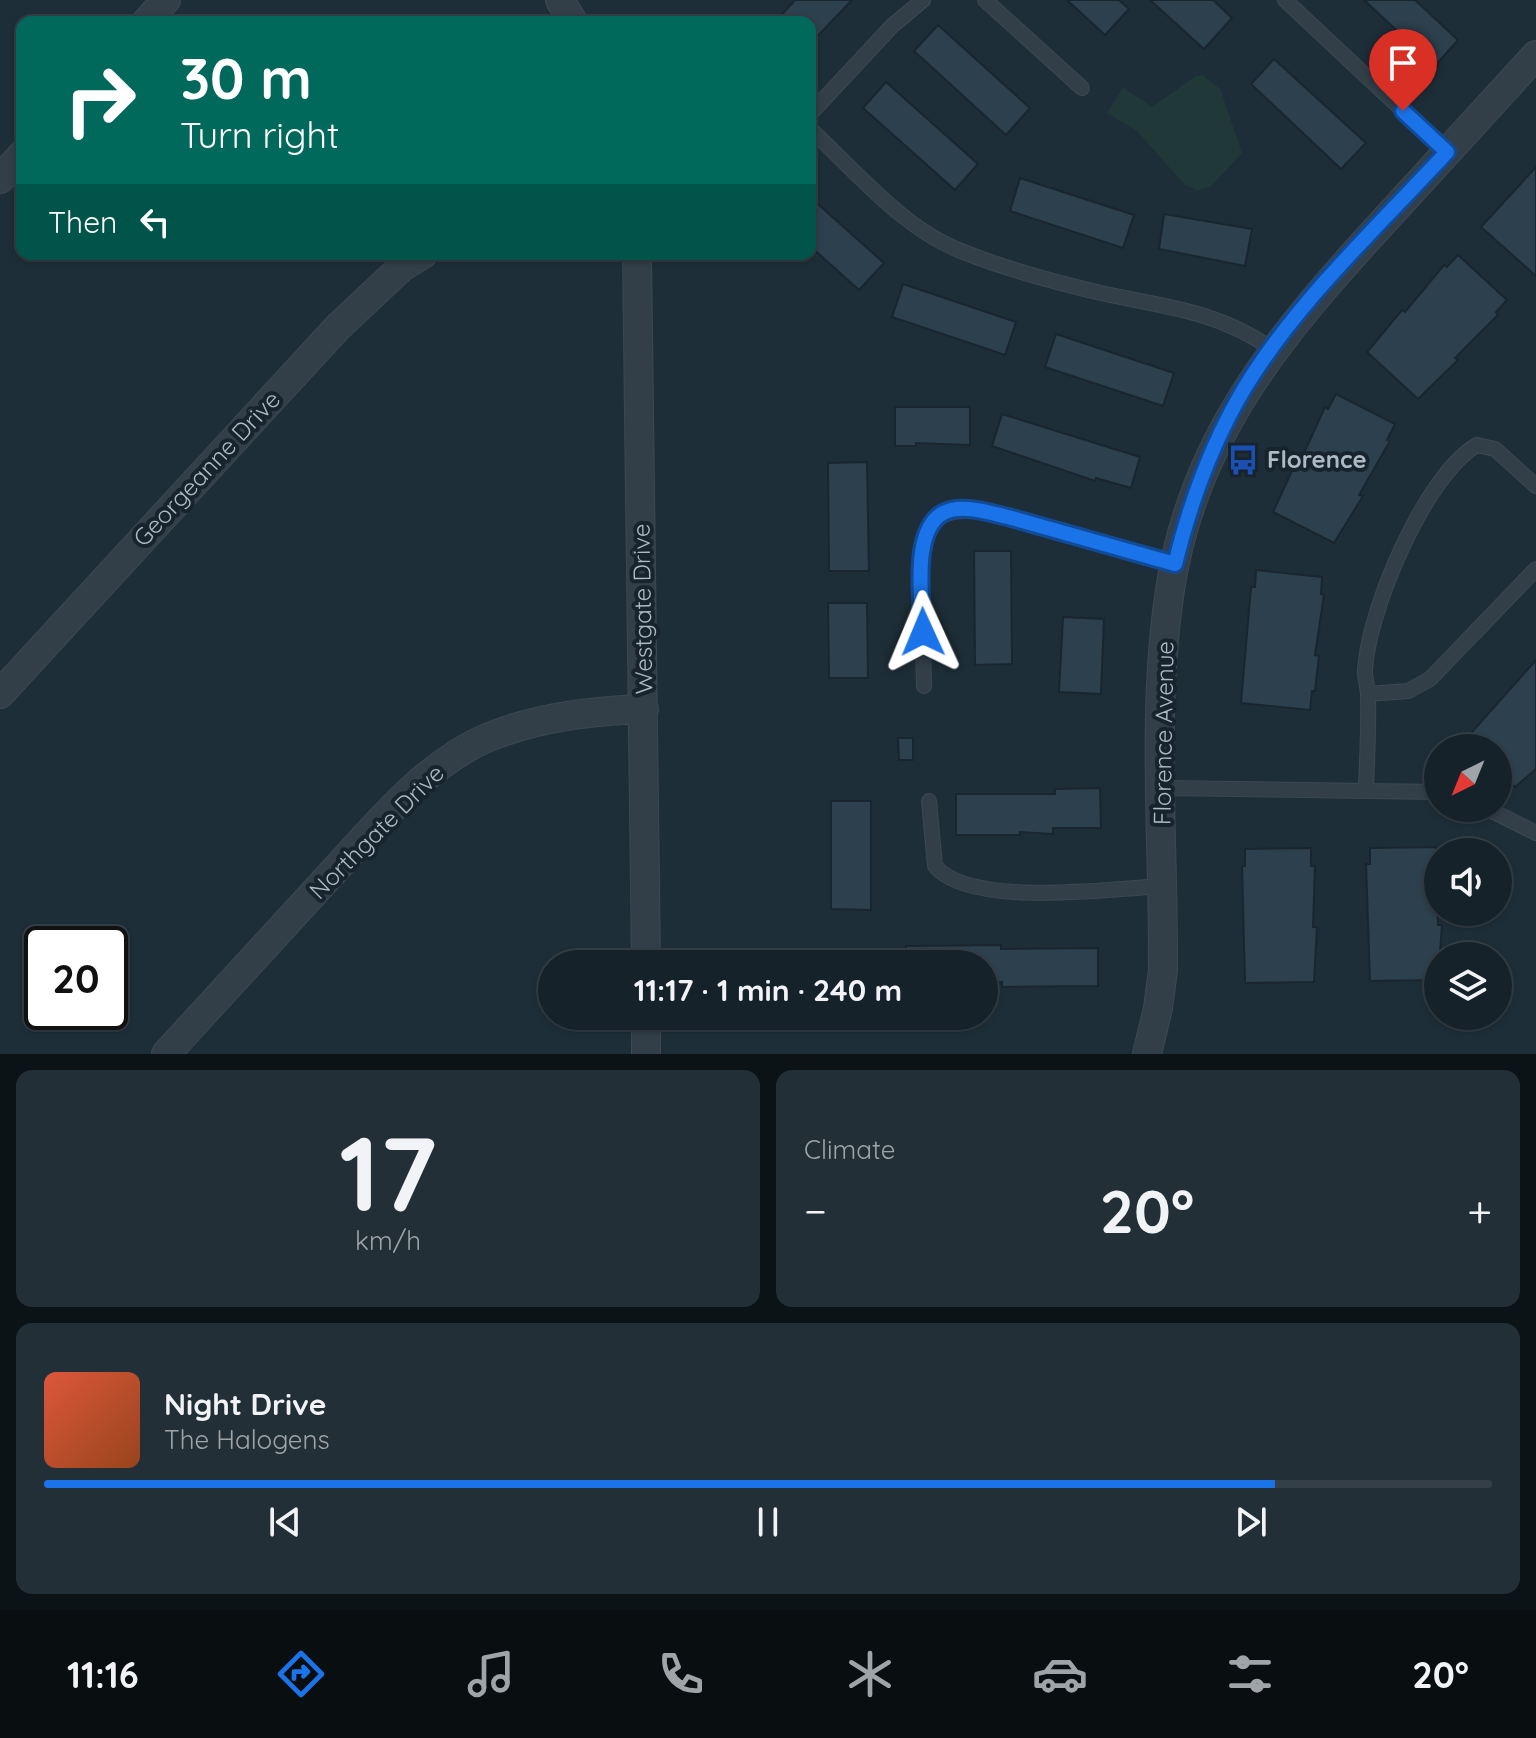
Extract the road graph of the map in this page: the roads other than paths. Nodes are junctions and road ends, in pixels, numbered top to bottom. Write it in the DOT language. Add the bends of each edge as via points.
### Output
graph roads {
  1 [pos="166,0"];
  2 [pos="923,0"];
  3 [pos="985,0"];
  4 [pos="1292,2"];
  5 [pos="151,16"];
  6 [pos="1536,55"];
  7 [pos="1082,88"];
  8 [pos="816,108"];
  9 [pos="816,134"];
  10 [pos="1447,152"];
  11 [pos="16,162"];
  12 [pos="0,179"];
  13 [pos="413,260"];
  14 [pos="637,260"];
  15 [pos="1272,349"];
  16 [pos="1536,486"];
  17 [pos="1175,564"];
  18 [pos="1536,569"];
  19 [pos="924,686"];
  20 [pos="0,694"];
  21 [pos="1368,694"];
  22 [pos="644,709"];
  23 [pos="1162,788"];
  24 [pos="1366,789"];
  25 [pos="1424,791"];
  26 [pos="929,801"];
  27 [pos="1512,821"];
  28 [pos="1536,833"];
  29 [pos="1163,886"];
  30 [pos="646,950"];
  31 [pos="646,1030"];
  32 [pos="166,1054"];
  33 [pos="646,1054"];
  34 [pos="1147,1054"];
  1 -- 5 [label="street"];
  2 -- 8 [label="lane"];
  3 -- 7 [label="lane"];
  4 -- 10 [label="lane"];
  6 -- 10 [label="street, Florence Avenue"];
  9 -- 15 [label="lane" via="923,231 961,251 1068,285 1208,314 1242,328"];
  10 -- 15 [label="street, Florence Avenue"];
  11 -- 12 [label="street"];
  13 -- 20 [label="street, Georgeanne Drive" via="338,327"];
  14 -- 22 [label="street, Westgate Drive"];
  15 -- 17 [label="street, Florence Avenue" via="1218,439 1195,493"];
  16 -- 21 [label="lane" via="1495,449 1477,445 1427,498 1402,545 1369,643"];
  17 -- 19 [label="lane" via="983,511 942,514 924,537 921,551"];
  17 -- 23 [label="street, Florence Avenue" via="1161,672"];
  18 -- 21 [label="lane" via="1430,679 1408,691"];
  21 -- 24 [label="lane"];
  22 -- 30 [label="street, Westgate Drive"];
  22 -- 32 [label="street, Northgate Drive" via="530,723 488,737 441,766 381,821"];
  23 -- 24 [label="lane"];
  23 -- 29 [label="street, Florence Avenue"];
  24 -- 25 [label="lane"];
  26 -- 29 [label="lane" via="935,866 961,885 1023,891"];
  27 -- 28 [label="lane"];
  29 -- 34 [label="street, Florence Avenue" via="1163,970"];
  31 -- 33 [label="street"];
}
